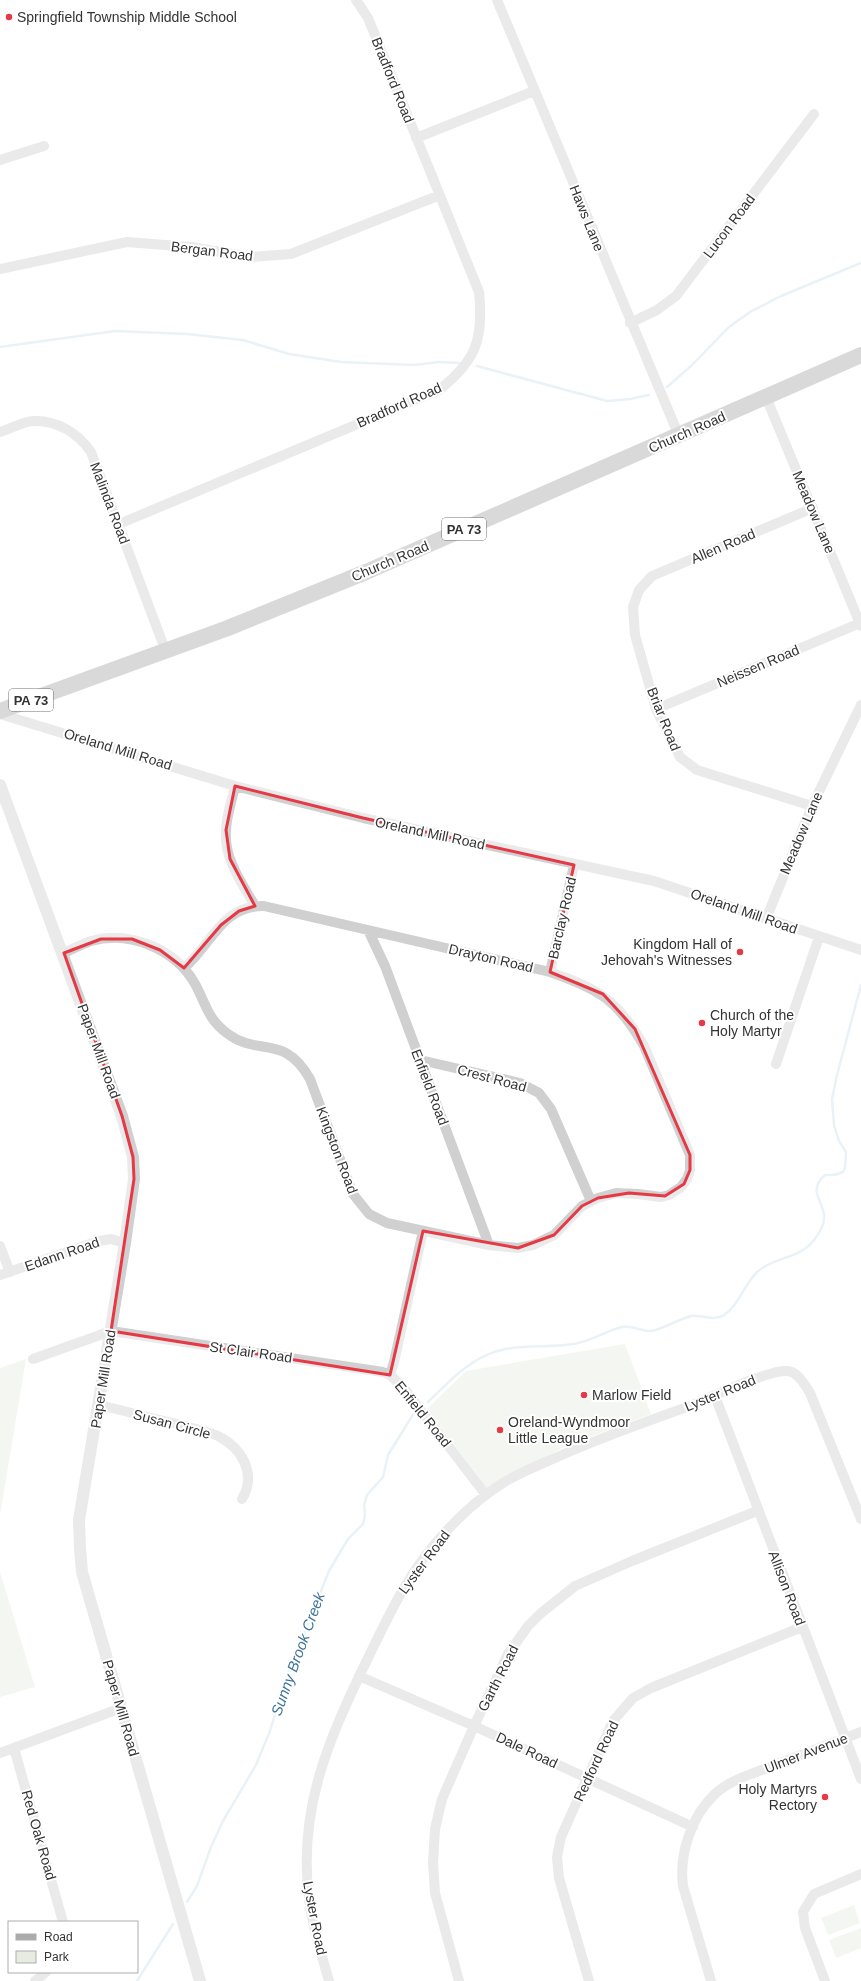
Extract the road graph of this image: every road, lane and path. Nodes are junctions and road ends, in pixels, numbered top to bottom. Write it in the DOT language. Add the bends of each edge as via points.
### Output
graph roads {
  1 [pos="356,0"];
  2 [pos="497,0"];
  3 [pos="534,91"];
  4 [pos="814,114"];
  5 [pos="416,138"];
  6 [pos="44,146"];
  7 [pos="0,160"];
  8 [pos="440,195"];
  9 [pos="0,269"];
  10 [pos="630,323"];
  11 [pos="861,355"];
  12 [pos="766,397"];
  13 [pos="0,432"];
  14 [pos="679,436"];
  15 [pos="813,508"];
  16 [pos="119,524"];
  17 [pos="639,590"];
  18 [pos="861,625"];
  19 [pos="166,652"];
  20 [pos="861,705"];
  21 [pos="656,709"];
  22 [pos="0,712"];
  23 [pos="0,785"];
  24 [pos="235,786"];
  25 [pos="812,806"];
  26 [pos="574,865"];
  27 [pos="255,906"];
  28 [pos="766,919"];
  29 [pos="368,930"];
  30 [pos="819,936"];
  31 [pos="861,950"];
  32 [pos="64,953"];
  33 [pos="184,968"];
  34 [pos="550,972"];
  35 [pos="420,1060"];
  36 [pos="776,1064"];
  37 [pos="681,1187"];
  38 [pos="590,1201"];
  39 [pos="424,1231"];
  40 [pos="125,1243"];
  41 [pos="489,1245"];
  42 [pos="0,1246"];
  43 [pos="10,1272"];
  44 [pos="0,1275"];
  45 [pos="111,1331"];
  46 [pos="33,1359"];
  47 [pos="390,1374"];
  48 [pos="715,1396"];
  49 [pos="99,1405"];
  50 [pos="486,1494"];
  51 [pos="242,1499"];
  52 [pos="757,1511"];
  53 [pos="861,1519"];
  54 [pos="802,1627"];
  55 [pos="359,1676"];
  56 [pos="121,1708"];
  57 [pos="474,1726"];
  58 [pos="861,1732"];
  59 [pos="846,1738"];
  60 [pos="14,1748"];
  61 [pos="0,1753"];
  62 [pos="588,1778"];
  63 [pos="861,1779"];
  64 [pos="693,1826"];
  65 [pos="861,1874"];
  66 [pos="63,1921"];
  67 [pos="45,1973"];
  68 [pos="35,1981"];
  69 [pos="200,1981"];
  70 [pos="329,1981"];
  71 [pos="459,1981"];
  72 [pos="589,1981"];
  73 [pos="711,1981"];
  74 [pos="825,1981"];
  1 -- 5 [label="street, Bradford Road" via="368,18"];
  2 -- 3 [label="street, Haws Lane"];
  3 -- 5 [label="street"];
  3 -- 10 [label="street, Haws Lane"];
  4 -- 10 [label="street, Lucon Road" via="676,296 657,310"];
  5 -- 8 [label="street, Bradford Road"];
  6 -- 7 [label="street"];
  8 -- 9 [label="street, Bergan Road" via="291,254 250,257 127,242"];
  8 -- 16 [label="street, Bradford Road" via="479,292 481,312 476,346 469,361 456,376 439,390"];
  10 -- 14 [label="street, Haws Lane"];
  11 -- 12 [label="main road, Church Road / PA 73"];
  12 -- 14 [label="main road, Church Road / PA 73"];
  12 -- 15 [label="street, Meadow Lane"];
  13 -- 16 [label="street, Malinda Road" via="32,421 56,424 83,440 91,452"];
  14 -- 19 [label="main road, Church Road / PA 73" via="366,572"];
  15 -- 17 [label="street, Allen Road" via="652,576"];
  15 -- 18 [label="street, Meadow Lane"];
  16 -- 19 [label="street, Malinda Road"];
  17 -- 21 [label="street, Briar Road" via="633,607 635,635"];
  18 -- 21 [label="street, Neissen Road"];
  19 -- 22 [label="main road, Church Road / PA 73"];
  20 -- 25 [label="street, Meadow Lane"];
  21 -- 25 [label="street, Briar Road" via="680,757 697,770"];
  22 -- 24 [label="street, Oreland Mill Road"];
  23 -- 32 [label="street, Paper Mill Road"];
  24 -- 26 [label="street, Oreland Mill Road" via="363,818"];
  24 -- 27 [label="street" via="226,824 226,844 234,869"];
  25 -- 28 [label="street, Meadow Lane"];
  26 -- 28 [label="street, Oreland Mill Road" via="654,881"];
  26 -- 34 [label="street, Barclay Road"];
  27 -- 29 [label="street, Drayton Road" via="276,908"];
  27 -- 33 [label="street, Drayton Road" via="239,911 220,924 196,957"];
  28 -- 30 [label="street, Oreland Mill Road"];
  29 -- 34 [label="street, Drayton Road"];
  29 -- 35 [label="street, Enfield Road"];
  30 -- 31 [label="street, Oreland Mill Road"];
  30 -- 36 [label="street"];
  32 -- 33 [label="street, Kingston Road" via="96,940 132,939 160,950"];
  32 -- 40 [label="street, Paper Mill Road" via="131,1144 134,1180"];
  33 -- 39 [label="street, Kingston Road" via="216,1024 234,1038 273,1047 289,1054 302,1066 310,1079 353,1194 360,1205 380,1221"];
  34 -- 37 [label="street, Drayton Road" via="575,980 603,994 635,1029 690,1155 689,1176"];
  35 -- 38 [label="street, Crest Road" via="520,1083 539,1093 551,1109"];
  35 -- 41 [label="street, Enfield Road"];
  37 -- 38 [label="street, Kingston Road" via="665,1196 616,1193"];
  38 -- 41 [label="street, Kingston Road" via="554,1235 540,1243 518,1248"];
  39 -- 41 [label="street, Kingston Road"];
  39 -- 47 [label="street, Enfield Road"];
  40 -- 43 [label="street, Edann Road" via="111,1239 99,1240"];
  40 -- 45 [label="street, Paper Mill Road"];
  42 -- 43 [label="street"];
  43 -- 44 [label="street, Edann Road"];
  45 -- 46 [label="street"];
  45 -- 47 [label="street, St Clair Road"];
  45 -- 49 [label="street, Paper Mill Road"];
  47 -- 50 [label="street, Enfield Road" via="403,1387"];
  48 -- 50 [label="street, Lyster Road" via="568,1452 524,1472"];
  48 -- 52 [label="street, Allison Road"];
  48 -- 53 [label="street, Lyster Road" via="768,1374 792,1372 805,1384 810,1393"];
  49 -- 51 [label="street, Susan Circle" via="210,1433 230,1444 240,1454 248,1470 248,1487"];
  49 -- 56 [label="street, Paper Mill Road" via="80,1520 80,1548 82,1572"];
  50 -- 55 [label="street, Lyster Road" via="435,1544 410,1576"];
  52 -- 54 [label="street, Allison Road"];
  52 -- 57 [label="street, Garth Road" via="590,1579 553,1602 528,1626 508,1654"];
  54 -- 59 [label="street, Allison Road"];
  54 -- 62 [label="street, Redford Road" via="662,1683 633,1698 613,1721"];
  55 -- 57 [label="street, Dale Road"];
  55 -- 70 [label="street, Lyster Road" via="322,1764 313,1797 307,1837 310,1909"];
  56 -- 60 [label="street"];
  56 -- 69 [label="street, Paper Mill Road"];
  57 -- 62 [label="street, Dale Road"];
  57 -- 71 [label="street, Garth Road" via="442,1799 433,1845 433,1881 437,1904"];
  58 -- 59 [label="street, Ulmer Avenue"];
  59 -- 63 [label="street, Allison Road"];
  59 -- 64 [label="street, Ulmer Avenue" via="729,1784 710,1799"];
  60 -- 61 [label="street"];
  60 -- 66 [label="street, Red Oak Road"];
  62 -- 64 [label="street, Dale Road"];
  62 -- 72 [label="street, Redford Road" via="561,1837 557,1867"];
  64 -- 73 [label="street, Ulmer Avenue" via="682,1860 682,1874"];
  65 -- 74 [label="street" via="814,1894 803,1912 805,1928"];
  67 -- 68 [label="street"];
}
